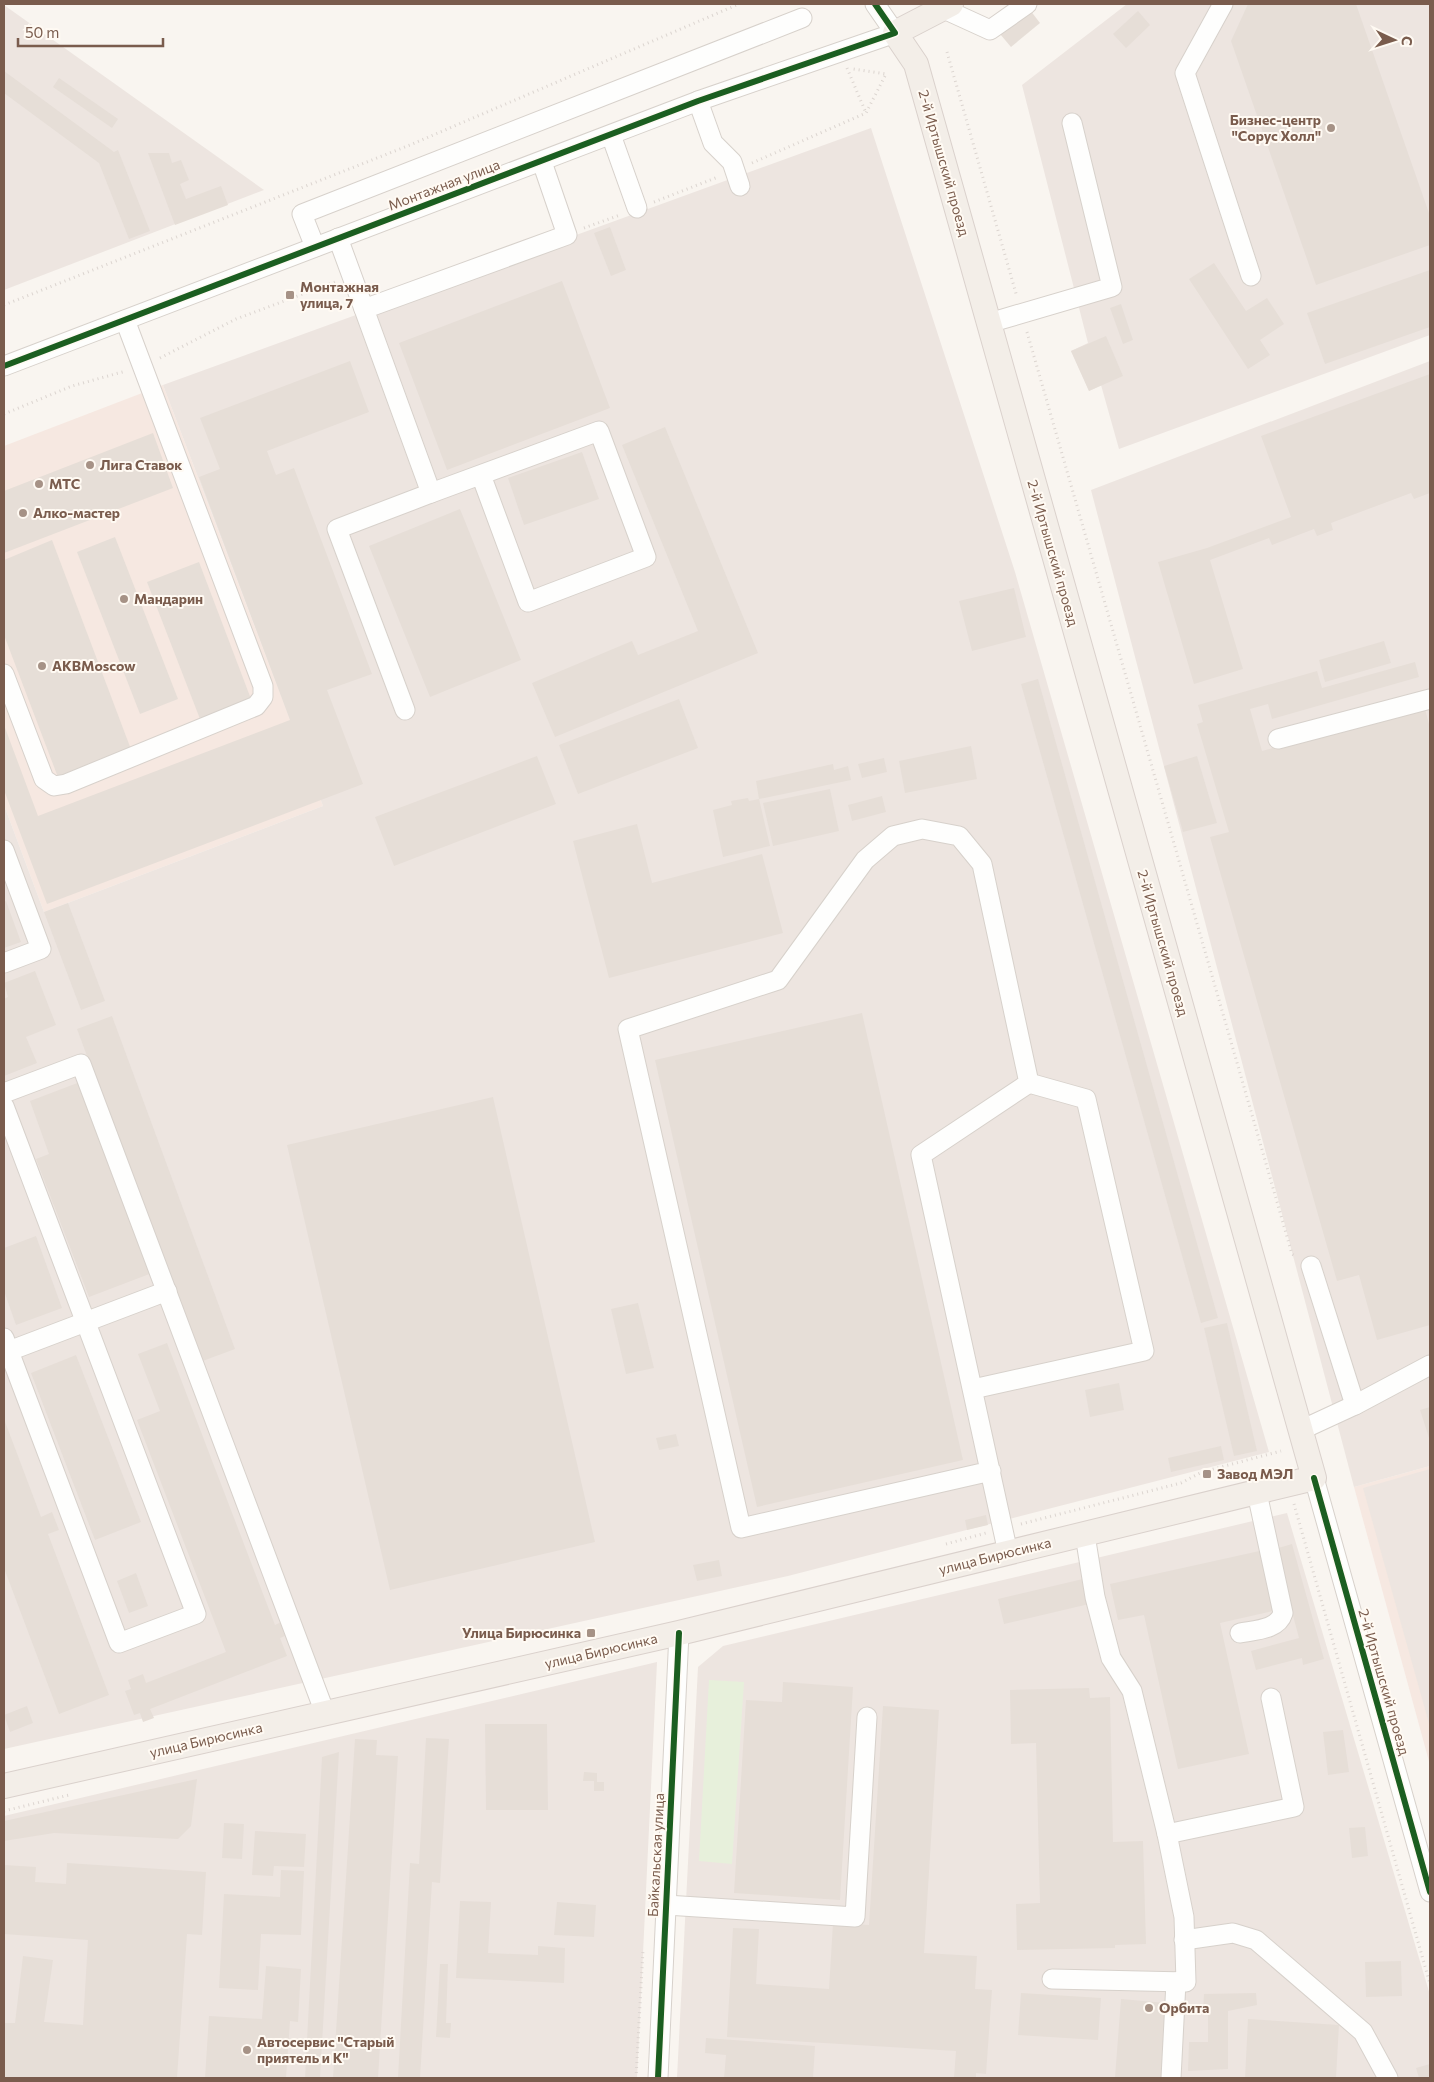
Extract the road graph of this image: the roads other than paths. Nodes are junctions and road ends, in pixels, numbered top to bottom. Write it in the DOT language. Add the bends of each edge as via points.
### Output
graph roads {
  1 [pos="876,4"];
  2 [pos="1027,4"];
  3 [pos="1223,4"];
  4 [pos="947,6"];
  5 [pos="802,18"];
  6 [pos="895,33"];
  7 [pos="698,101"];
  8 [pos="1072,123"];
  9 [pos="611,135"];
  10 [pos="542,162"];
  11 [pos="740,186"];
  12 [pos="637,208"];
  13 [pos="338,238"];
  14 [pos="315,246"];
  15 [pos="1251,276"];
  16 [pos="364,309"];
  17 [pos="125,320"];
  18 [pos="989,323"];
  19 [pos="4,366"];
  20 [pos="481,475"];
  21 [pos="431,493"];
  22 [pos="4,674"];
  23 [pos="1430,699"];
  24 [pos="405,710"];
  25 [pos="1278,739"];
  26 [pos="4,850"];
  27 [pos="4,964"];
  28 [pos="1029,1083"];
  29 [pos="4,1093"];
  30 [pos="4,1106"];
  31 [pos="1311,1266"];
  32 [pos="167,1291"];
  33 [pos="86,1322"];
  34 [pos="6,1345"];
  35 [pos="1430,1365"];
  36 [pos="972,1389"];
  37 [pos="1355,1405"];
  38 [pos="1301,1430"];
  39 [pos="990,1471"];
  40 [pos="1314,1478"];
  41 [pos="1257,1493"];
  42 [pos="1084,1535"];
  43 [pos="1008,1553"];
  44 [pos="679,1633"];
  45 [pos="1240,1633"];
  46 [pos="1271,1698"];
  47 [pos="325,1713"];
  48 [pos="868,1717"];
  49 [pos="4,1786"];
  50 [pos="1167,1834"];
  51 [pos="1430,1892"];
  52 [pos="666,1905"];
  53 [pos="1184,1940"];
  54 [pos="1052,1979"];
  55 [pos="1176,1982"];
  56 [pos="658,2078"];
  57 [pos="1171,2078"];
  58 [pos="1388,2078"];
  1 -- 6 [label="street, 2-й Иртышский проезд"];
  2 -- 4 [label="street" via="990,30"];
  3 -- 15 [label="street" via="1186,73"];
  4 -- 6 [label="main road, Монтажная улица"];
  5 -- 14 [label="street" via="302,214"];
  6 -- 7 [label="street, Монтажная улица"];
  6 -- 18 [label="main road, 2-й Иртышский проезд" via="916,64"];
  7 -- 9 [label="street, Монтажная улица"];
  7 -- 11 [label="street" via="713,143 732,162"];
  8 -- 18 [label="street" via="1112,288"];
  9 -- 10 [label="street, Монтажная улица"];
  9 -- 12 [label="street"];
  10 -- 13 [label="street, Монтажная улица"];
  10 -- 16 [label="street" via="567,234"];
  13 -- 14 [label="street, Монтажная улица"];
  13 -- 16 [label="street"];
  14 -- 17 [label="street, Монтажная улица"];
  16 -- 21 [label="street"];
  17 -- 19 [label="street, Монтажная улица"];
  17 -- 22 [label="street" via="263,686 263,697 256,706 66,784 54,786 44,779"];
  18 -- 38 [label="main road, 2-й Иртышский проезд"];
  20 -- 20 [label="street" via="599,431 646,557 528,602"];
  20 -- 21 [label="street"];
  21 -- 24 [label="street" via="337,529"];
  23 -- 25 [label="street"];
  26 -- 27 [label="street" via="41,949"];
  28 -- 36 [label="street" via="921,1155"];
  28 -- 36 [label="street" via="1086,1099 1144,1351"];
  28 -- 39 [label="street" via="982,864 959,836 922,830 893,836 865,860 778,980 628,1029 741,1528"];
  29 -- 32 [label="street" via="81,1064"];
  30 -- 33 [label="street"];
  31 -- 37 [label="street"];
  32 -- 33 [label="street"];
  32 -- 47 [label="street"];
  33 -- 34 [label="street"];
  33 -- 34 [label="street" via="196,1614 119,1644"];
  35 -- 37 [label="street"];
  36 -- 39 [label="street"];
  37 -- 38 [label="street"];
  38 -- 40 [label="main road, 2-й Иртышский проезд"];
  39 -- 43 [label="street"];
  40 -- 41 [label="main road, улица Бирюсинка"];
  40 -- 51 [label="street, 2-й Иртышский проезд"];
  41 -- 42 [label="main road, улица Бирюсинка"];
  41 -- 45 [label="street" via="1283,1613 1273,1626"];
  42 -- 43 [label="main road, улица Бирюсинка"];
  42 -- 50 [label="street" via="1111,1658 1132,1691"];
  43 -- 44 [label="main road, улица Бирюсинка"];
  44 -- 47 [label="main road, улица Бирюсинка"];
  44 -- 52 [label="street, Байкальская улица"];
  46 -- 50 [label="street" via="1294,1807"];
  47 -- 49 [label="main road, улица Бирюсинка"];
  48 -- 52 [label="street" via="855,1917"];
  50 -- 53 [label="street" via="1184,1918"];
  52 -- 56 [label="street, Байкальская улица"];
  53 -- 55 [label="street" via="1186,1982"];
  53 -- 58 [label="street" via="1233,1933 1256,1940 1363,2032"];
  54 -- 55 [label="street"];
  55 -- 57 [label="street"];
}
